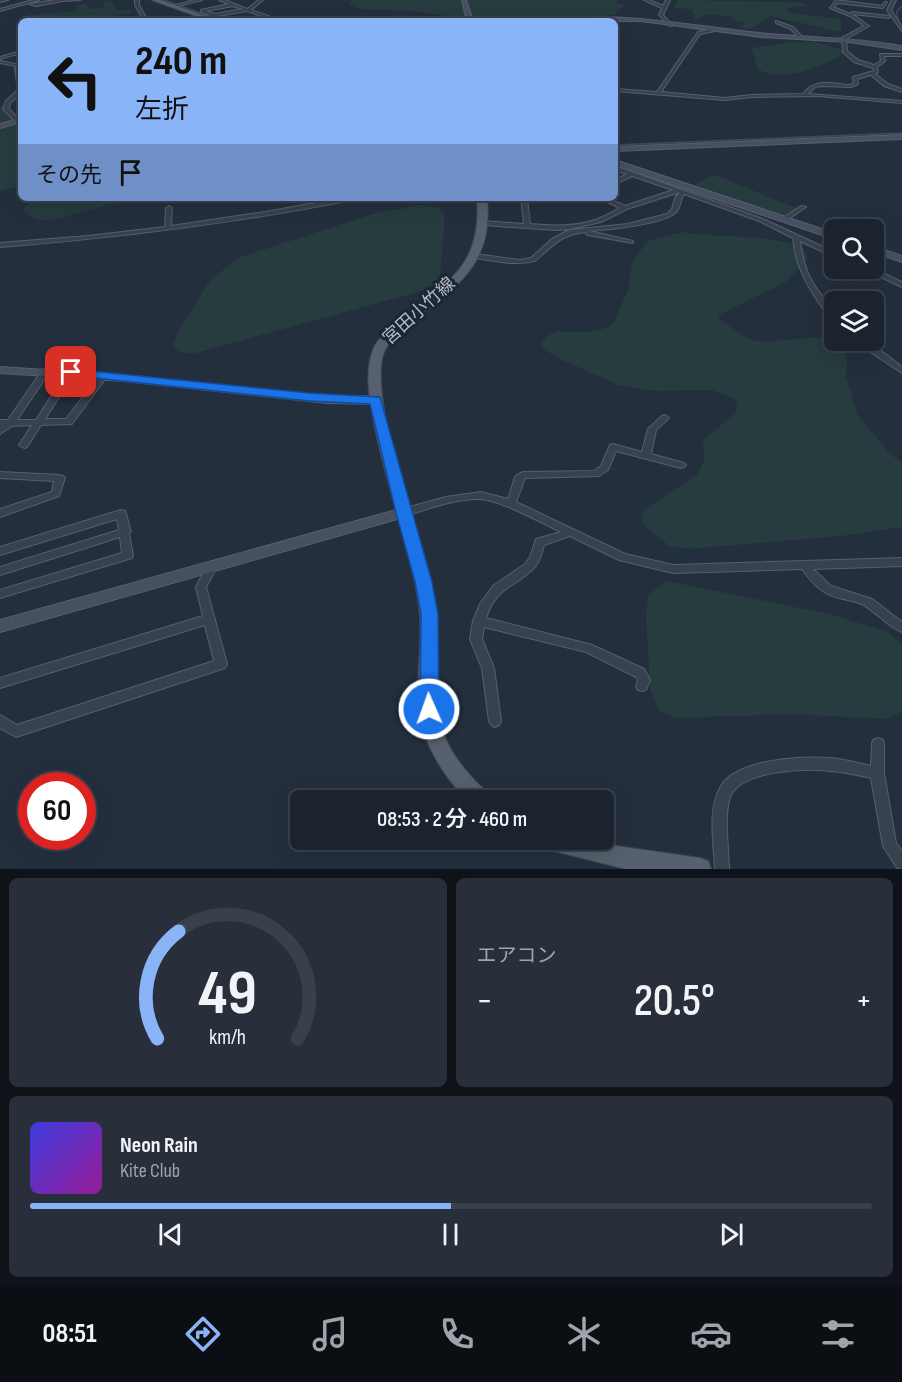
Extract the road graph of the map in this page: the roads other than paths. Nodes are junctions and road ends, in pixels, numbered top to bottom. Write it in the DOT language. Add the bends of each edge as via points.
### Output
graph roads {
  1 [pos="6,0"];
  2 [pos="37,0"];
  3 [pos="59,0"];
  4 [pos="71,0"];
  5 [pos="78,0"];
  6 [pos="137,0"];
  7 [pos="155,0"];
  8 [pos="200,0"];
  9 [pos="221,0"];
  10 [pos="261,0"];
  11 [pos="464,0"];
  12 [pos="646,0"];
  13 [pos="668,0"];
  14 [pos="0,1"];
  15 [pos="836,2"];
  16 [pos="26,3"];
  17 [pos="891,3"];
  18 [pos="235,4"];
  19 [pos="869,4"];
  20 [pos="177,5"];
  21 [pos="901,6"];
  22 [pos="663,7"];
  23 [pos="249,9"];
  24 [pos="0,10"];
  25 [pos="845,13"];
  26 [pos="872,13"];
  27 [pos="212,17"];
  28 [pos="144,18"];
  29 [pos="269,18"];
  30 [pos="470,18"];
  31 [pos="856,18"];
  32 [pos="618,19"];
  33 [pos="777,22"];
  34 [pos="671,25"];
  35 [pos="693,28"];
  36 [pos="713,30"];
  37 [pos="902,30"];
  38 [pos="699,33"];
  39 [pos="801,38"];
  40 [pos="844,41"];
  41 [pos="902,48"];
  42 [pos="18,53"];
  43 [pos="902,54"];
  44 [pos="0,60"];
  45 [pos="18,65"];
  46 [pos="18,66"];
  47 [pos="874,67"];
  48 [pos="0,69"];
  49 [pos="873,74"];
  50 [pos="618,90"];
  51 [pos="658,92"];
  52 [pos="902,92"];
  53 [pos="18,93"];
  54 [pos="805,95"];
  55 [pos="902,102"];
  56 [pos="18,120"];
  57 [pos="18,121"];
  58 [pos="0,126"];
  59 [pos="902,137"];
  60 [pos="618,149"];
  61 [pos="618,163"];
  62 [pos="618,169"];
  63 [pos="631,174"];
  64 [pos="618,180"];
  65 [pos="683,190"];
  66 [pos="337,201"];
  67 [pos="482,201"];
  68 [pos="524,201"];
  69 [pos="609,201"];
  70 [pos="168,208"];
  71 [pos="626,208"];
  72 [pos="801,208"];
  73 [pos="785,219"];
  74 [pos="483,223"];
  75 [pos="527,226"];
  76 [pos="168,228"];
  77 [pos="565,228"];
  78 [pos="575,231"];
  79 [pos="824,233"];
  80 [pos="796,238"];
  81 [pos="631,242"];
  82 [pos="0,245"];
  83 [pos="824,251"];
  84 [pos="884,253"];
  85 [pos="475,256"];
  86 [pos="902,259"];
  87 [pos="884,277"];
  88 [pos="902,285"];
  89 [pos="824,306"];
  90 [pos="874,351"];
  91 [pos="0,369"];
  92 [pos="46,371"];
  93 [pos="902,371"];
  94 [pos="71,372"];
  95 [pos="104,375"];
  96 [pos="375,400"];
  97 [pos="665,418"];
  98 [pos="11,422"];
  99 [pos="0,423"];
  100 [pos="39,423"];
  101 [pos="0,432"];
  102 [pos="24,445"];
  103 [pos="646,456"];
  104 [pos="681,465"];
  105 [pos="0,475"];
  106 [pos="511,504"];
  107 [pos="0,513"];
  108 [pos="403,513"];
  109 [pos="126,531"];
  110 [pos="569,533"];
  111 [pos="0,551"];
  112 [pos="902,562"];
  113 [pos="805,565"];
  114 [pos="212,567"];
  115 [pos="0,571"];
  116 [pos="0,594"];
  117 [pos="210,619"];
  118 [pos="479,621"];
  119 [pos="0,626"];
  120 [pos="902,627"];
  121 [pos="0,683"];
  122 [pos="642,686"];
  123 [pos="0,721"];
  124 [pos="495,721"];
  125 [pos="878,744"];
  126 [pos="877,773"];
  127 [pos="472,790"];
  128 [pos="589,850"];
  129 [pos="902,863"];
  130 [pos="700,869"];
  131 [pos="722,869"];
  1 -- 14 [label="street"];
  2 -- 16 [label="street"];
  3 -- 4 [label="street"];
  3 -- 16 [label="street"];
  4 -- 5 [label="street"];
  6 -- 28 [label="street"];
  7 -- 20 [label="main road"];
  8 -- 20 [label="street"];
  9 -- 18 [label="street"];
  10 -- 23 [label="street"];
  11 -- 30 [label="street"];
  12 -- 22 [label="street"];
  13 -- 22 [label="street"];
  15 -- 19 [label="street"];
  15 -- 25 [label="street" via="831,7"];
  16 -- 24 [label="street"];
  17 -- 19 [label="street" via="883,7"];
  17 -- 21 [label="street"];
  17 -- 37 [label="street" via="889,10"];
  18 -- 23 [label="street"];
  18 -- 27 [label="street" via="202,11"];
  19 -- 26 [label="street" via="874,9"];
  20 -- 27 [label="main road"];
  22 -- 34 [label="street" via="662,18"];
  23 -- 27 [label="street"];
  23 -- 29 [label="street"];
  25 -- 26 [label="street"];
  25 -- 31 [label="street"];
  26 -- 31 [label="street" via="889,17"];
  31 -- 40 [label="street" via="867,26"];
  32 -- 34 [label="street"];
  33 -- 39 [label="street" via="792,28"];
  34 -- 35 [label="street"];
  35 -- 36 [label="street"];
  35 -- 38 [label="street"];
  36 -- 38 [label="street"];
  36 -- 39 [label="street"];
  38 -- 51 [label="street"];
  39 -- 40 [label="street"];
  40 -- 41 [label="street"];
  40 -- 47 [label="street" via="850,57"];
  42 -- 44 [label="street"];
  43 -- 47 [label="street" via="882,55 883,61"];
  44 -- 45 [label="street"];
  46 -- 48 [label="street"];
  47 -- 49 [label="street"];
  49 -- 52 [label="street"];
  49 -- 54 [label="street" via="855,78 856,84 851,86 814,84"];
  50 -- 51 [label="street"];
  51 -- 54 [label="street" via="725,99"];
  53 -- 56 [label="street" via="6,109"];
  54 -- 55 [label="street"];
  57 -- 58 [label="street"];
  59 -- 60 [label="street"];
  61 -- 65 [label="street"];
  62 -- 63 [label="street"];
  63 -- 64 [label="street"];
  63 -- 65 [label="street"];
  65 -- 71 [label="street"];
  65 -- 73 [label="street"];
  65 -- 78 [label="street" via="669,215 628,226"];
  65 -- 80 [label="street"];
  66 -- 76 [label="street"];
  67 -- 74 [label="main road, 宮田小竹線"];
  68 -- 75 [label="street"];
  69 -- 71 [label="street"];
  70 -- 76 [label="street"];
  71 -- 77 [label="street" via="599,221"];
  72 -- 73 [label="street"];
  73 -- 79 [label="street"];
  74 -- 75 [label="street"];
  74 -- 85 [label="main road, 宮田小竹線"];
  75 -- 77 [label="street"];
  76 -- 82 [label="street"];
  77 -- 78 [label="street"];
  78 -- 81 [label="street"];
  78 -- 85 [label="street" via="559,237 538,257 526,261"];
  80 -- 83 [label="street"];
  80 -- 89 [label="street" via="797,259 804,277"];
  84 -- 86 [label="street"];
  85 -- 96 [label="main road, 宮田小竹線" via="457,278 379,348 373,367"];
  87 -- 88 [label="street"];
  90 -- 93 [label="street"];
  91 -- 92 [label="street"];
  92 -- 94 [label="street"];
  92 -- 98 [label="street"];
  94 -- 95 [label="street"];
  94 -- 100 [label="street"];
  95 -- 96 [label="street" via="309,397"];
  95 -- 100 [label="street" via="69,422"];
  96 -- 108 [label="main road, 宮田小竹線"];
  97 -- 103 [label="street" via="652,429"];
  98 -- 99 [label="street"];
  98 -- 100 [label="street"];
  98 -- 101 [label="street"];
  100 -- 102 [label="street"];
  103 -- 104 [label="street"];
  103 -- 106 [label="street" via="614,447 605,468 596,474 523,475"];
  105 -- 107 [label="street" via="60,478 56,494"];
  106 -- 108 [label="street" via="481,495 466,496"];
  106 -- 110 [label="street"];
  108 -- 114 [label="street"];
  108 -- 127 [label="main road, 宮田小竹線" via="424,582 429,614 431,724 460,778"];
  109 -- 111 [label="street" via="121,514"];
  109 -- 115 [label="street"];
  109 -- 116 [label="street" via="128,555"];
  110 -- 113 [label="street" via="623,557 673,569"];
  110 -- 118 [label="street" via="540,542 529,567 497,589"];
  112 -- 113 [label="street"];
  113 -- 120 [label="street" via="834,593 868,602"];
  114 -- 117 [label="street" via="201,586"];
  114 -- 119 [label="street"];
  117 -- 121 [label="street"];
  117 -- 123 [label="street" via="220,664 16,731"];
  118 -- 122 [label="street" via="588,648 640,673"];
  118 -- 124 [label="street" via="476,639 488,668"];
  125 -- 126 [label="street"];
  126 -- 129 [label="street" via="890,846"];
  126 -- 131 [label="street" via="828,764 787,764 734,780 725,792 721,808"];
  128 -- 130 [label="main road"];
}
